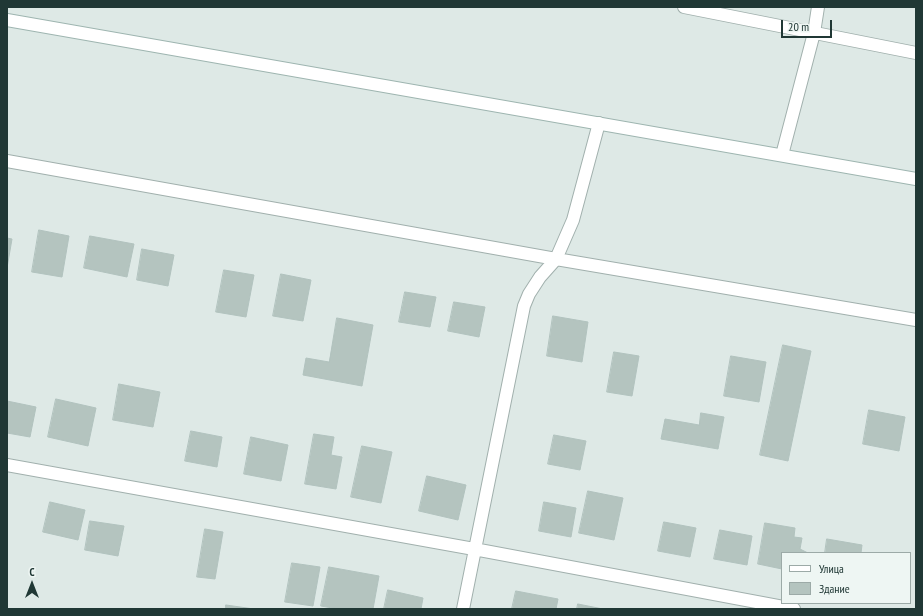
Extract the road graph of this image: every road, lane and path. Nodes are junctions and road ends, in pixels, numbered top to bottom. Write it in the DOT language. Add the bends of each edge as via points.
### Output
graph roads {
  1 [pos="684,7"];
  2 [pos="818,7"];
  3 [pos="7,20"];
  4 [pos="814,32"];
  5 [pos="916,53"];
  6 [pos="599,123"];
  7 [pos="782,155"];
  8 [pos="7,161"];
  9 [pos="916,179"];
  10 [pos="556,259"];
  11 [pos="916,320"];
  12 [pos="7,466"];
  13 [pos="474,549"];
  14 [pos="463,609"];
  15 [pos="794,609"];
  1 -- 4 [label="street"];
  2 -- 4 [label="street"];
  3 -- 6 [label="street"];
  4 -- 5 [label="street"];
  4 -- 7 [label="street"];
  6 -- 7 [label="street"];
  6 -- 10 [label="street" via="573,220"];
  7 -- 9 [label="street"];
  8 -- 10 [label="street"];
  10 -- 11 [label="street"];
  10 -- 13 [label="street" via="540,276 524,306"];
  12 -- 13 [label="street"];
  13 -- 14 [label="street"];
  13 -- 15 [label="street"];
}
